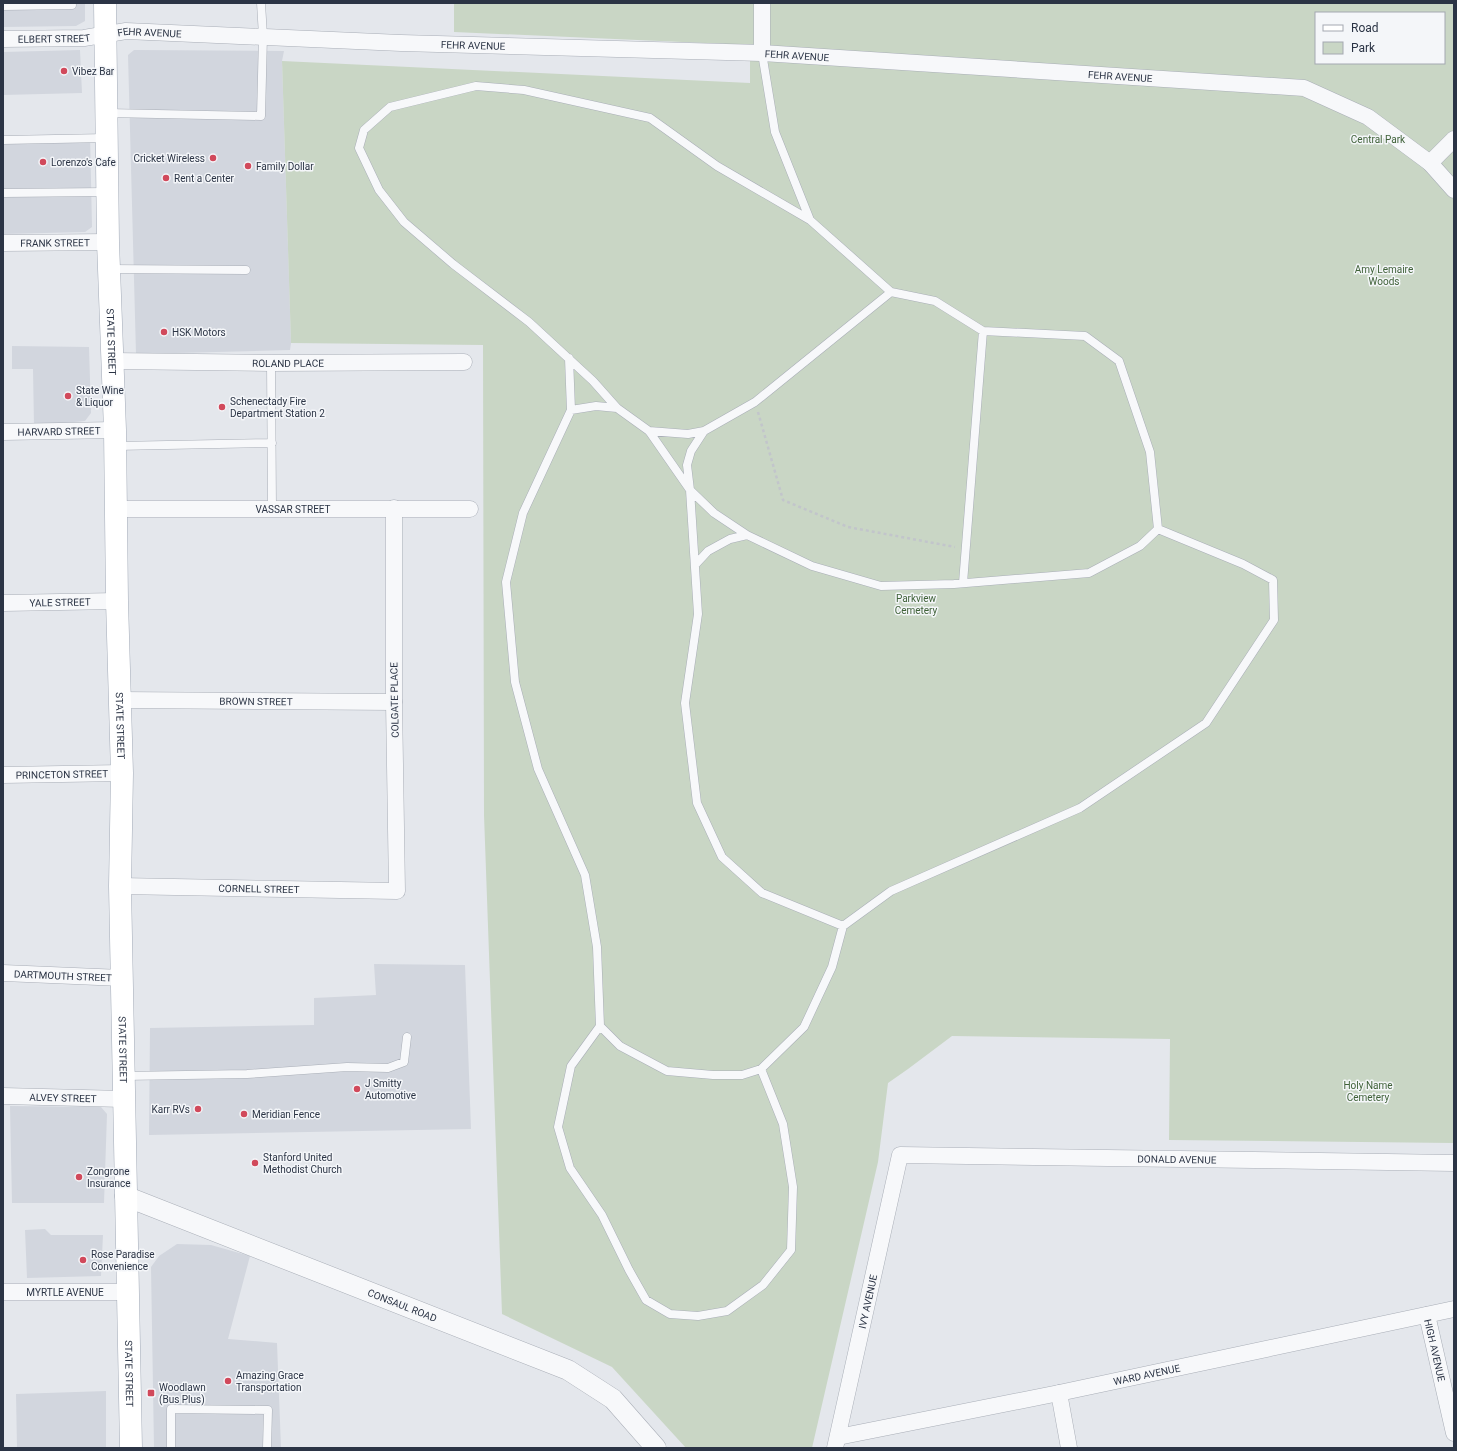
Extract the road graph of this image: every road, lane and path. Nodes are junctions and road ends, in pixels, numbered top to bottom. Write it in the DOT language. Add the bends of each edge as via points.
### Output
graph roads {
  1 [pos="72,3"];
  2 [pos="105,3"];
  3 [pos="261,3"];
  4 [pos="762,3"];
  5 [pos="3,6"];
  6 [pos="105,34"];
  7 [pos="263,36"];
  8 [pos="3,39"];
  9 [pos="762,53"];
  10 [pos="106,113"];
  11 [pos="107,138"];
  12 [pos="1454,139"];
  13 [pos="3,140"];
  14 [pos="1430,163"];
  15 [pos="1454,190"];
  16 [pos="107,192"];
  17 [pos="3,193"];
  18 [pos="810,220"];
  19 [pos="108,242"];
  20 [pos="3,243"];
  21 [pos="109,268"];
  22 [pos="246,270"];
  23 [pos="891,292"];
  24 [pos="982,331"];
  25 [pos="569,358"];
  26 [pos="113,361"];
  27 [pos="464,362"];
  28 [pos="271,363"];
  29 [pos="755,402"];
  30 [pos="617,408"];
  31 [pos="571,410"];
  32 [pos="649,430"];
  33 [pos="704,431"];
  34 [pos="3,432"];
  35 [pos="115,438"];
  36 [pos="272,443"];
  37 [pos="690,490"];
  38 [pos="272,508"];
  39 [pos="394,508"];
  40 [pos="116,509"];
  41 [pos="470,509"];
  42 [pos="1158,529"];
  43 [pos="747,535"];
  44 [pos="966,550"];
  45 [pos="695,564"];
  46 [pos="963,583"];
  47 [pos="117,601"];
  48 [pos="3,603"];
  49 [pos="119,700"];
  50 [pos="394,702"];
  51 [pos="122,773"];
  52 [pos="3,775"];
  53 [pos="120,886"];
  54 [pos="397,891"];
  55 [pos="843,926"];
  56 [pos="3,973"];
  57 [pos="122,978"];
  58 [pos="600,1026"];
  59 [pos="408,1038"];
  60 [pos="761,1069"];
  61 [pos="123,1076"];
  62 [pos="3,1096"];
  63 [pos="124,1099"];
  64 [pos="900,1155"];
  65 [pos="1454,1163"];
  66 [pos="125,1196"];
  67 [pos="3,1292"];
  68 [pos="127,1292"];
  69 [pos="1454,1309"];
  70 [pos="1427,1314"];
  71 [pos="1059,1393"];
  72 [pos="1454,1433"];
  73 [pos="836,1442"];
  74 [pos="131,1448"];
  75 [pos="171,1448"];
  76 [pos="268,1448"];
  77 [pos="656,1448"];
  78 [pos="1069,1448"];
  1 -- 5 [label="lane"];
  2 -- 6 [label="main road, STATE STREET"];
  3 -- 7 [label="lane"];
  4 -- 9 [label="street"];
  6 -- 7 [label="street, FEHR AVENUE" via="126,31"];
  6 -- 8 [label="street, ELBERT STREET" via="84,38"];
  6 -- 10 [label="main road, STATE STREET"];
  7 -- 9 [label="street, FEHR AVENUE" via="401,43"];
  7 -- 10 [label="lane" via="261,116"];
  9 -- 14 [label="street, FEHR AVENUE" via="1304,88 1368,117"];
  9 -- 18 [label="lane" via="775,132"];
  10 -- 11 [label="main road, STATE STREET"];
  11 -- 13 [label="lane"];
  11 -- 16 [label="main road, STATE STREET"];
  12 -- 14 [label="street"];
  14 -- 15 [label="street, FEHR AVENUE"];
  16 -- 17 [label="lane"];
  16 -- 19 [label="main road, STATE STREET"];
  18 -- 23 [label="lane"];
  18 -- 25 [label="lane" via="717,166 650,118 524,90 476,86 390,107 364,130 359,148 379,190 404,222 529,322"];
  19 -- 20 [label="street, FRANK STREET"];
  19 -- 21 [label="main road, STATE STREET"];
  21 -- 22 [label="lane"];
  21 -- 26 [label="main road, STATE STREET"];
  23 -- 24 [label="lane" via="935,301"];
  23 -- 29 [label="lane"];
  24 -- 42 [label="lane" via="1085,336 1119,361 1150,452"];
  24 -- 44 [label="lane"];
  25 -- 30 [label="lane"];
  25 -- 31 [label="lane"];
  26 -- 28 [label="street, ROLAND PLACE"];
  26 -- 35 [label="main road, STATE STREET"];
  27 -- 28 [label="street, ROLAND PLACE"];
  28 -- 36 [label="lane"];
  29 -- 33 [label="lane"];
  29 -- 44 [label="path" via="783,500 848,527"];
  30 -- 31 [label="lane" via="596,406"];
  30 -- 32 [label="lane"];
  31 -- 58 [label="lane" via="523,513 506,582 514,682 538,769 585,875 597,947"];
  32 -- 33 [label="lane" via="688,434"];
  32 -- 37 [label="lane"];
  33 -- 37 [label="lane" via="691,451 687,465"];
  34 -- 35 [label="street, HARVARD STREET"];
  35 -- 36 [label="lane"];
  35 -- 40 [label="main road, STATE STREET"];
  36 -- 38 [label="lane"];
  37 -- 43 [label="lane" via="714,513"];
  37 -- 45 [label="lane"];
  38 -- 39 [label="street, VASSAR STREET"];
  38 -- 40 [label="street, VASSAR STREET"];
  39 -- 41 [label="street, VASSAR STREET"];
  39 -- 50 [label="street, COLGATE PLACE"];
  40 -- 47 [label="main road, STATE STREET"];
  42 -- 46 [label="lane" via="1140,546 1089,573"];
  42 -- 55 [label="lane" via="1243,564 1273,580 1274,620 1206,723 1080,808 891,891"];
  43 -- 45 [label="lane" via="730,539 708,551"];
  43 -- 46 [label="lane" via="812,566 881,586"];
  44 -- 46 [label="lane"];
  45 -- 55 [label="lane" via="698,614 685,704 697,803 722,857 762,893"];
  47 -- 48 [label="street, YALE STREET"];
  47 -- 49 [label="main road, STATE STREET"];
  49 -- 50 [label="street, BROWN STREET"];
  49 -- 51 [label="main road, STATE STREET"];
  50 -- 54 [label="street, COLGATE PLACE"];
  51 -- 52 [label="street, PRINCETON STREET"];
  51 -- 53 [label="main road, STATE STREET"];
  53 -- 54 [label="street, CORNELL STREET"];
  53 -- 57 [label="main road, STATE STREET"];
  55 -- 60 [label="lane" via="832,967 804,1027"];
  56 -- 57 [label="street, DARTMOUTH STREET"];
  57 -- 61 [label="main road, STATE STREET"];
  58 -- 60 [label="lane" via="620,1046 668,1071 742,1075"];
  58 -- 60 [label="lane" via="571,1066 558,1127 570,1168 602,1215 646,1300 670,1314 698,1316 727,1311 763,1285 791,1250 793,1187 783,1124"];
  59 -- 61 [label="lane" via="404,1062 388,1068 347,1066 247,1074"];
  61 -- 63 [label="main road, STATE STREET"];
  62 -- 63 [label="street, ALVEY STREET"];
  63 -- 66 [label="main road, STATE STREET"];
  64 -- 65 [label="street, DONALD AVENUE"];
  64 -- 73 [label="street, IVY AVENUE"];
  66 -- 68 [label="main road, STATE STREET"];
  66 -- 77 [label="street, CONSAUL ROAD" via="568,1370 613,1399"];
  67 -- 68 [label="street, MYRTLE AVENUE"];
  68 -- 74 [label="main road, STATE STREET"];
  69 -- 70 [label="street, WARD AVENUE"];
  70 -- 71 [label="street, WARD AVENUE"];
  70 -- 72 [label="street, HIGH AVENUE"];
  71 -- 73 [label="street, WARD AVENUE"];
  71 -- 78 [label="street"];
  75 -- 76 [label="lane" via="171,1409 268,1410"];
}
